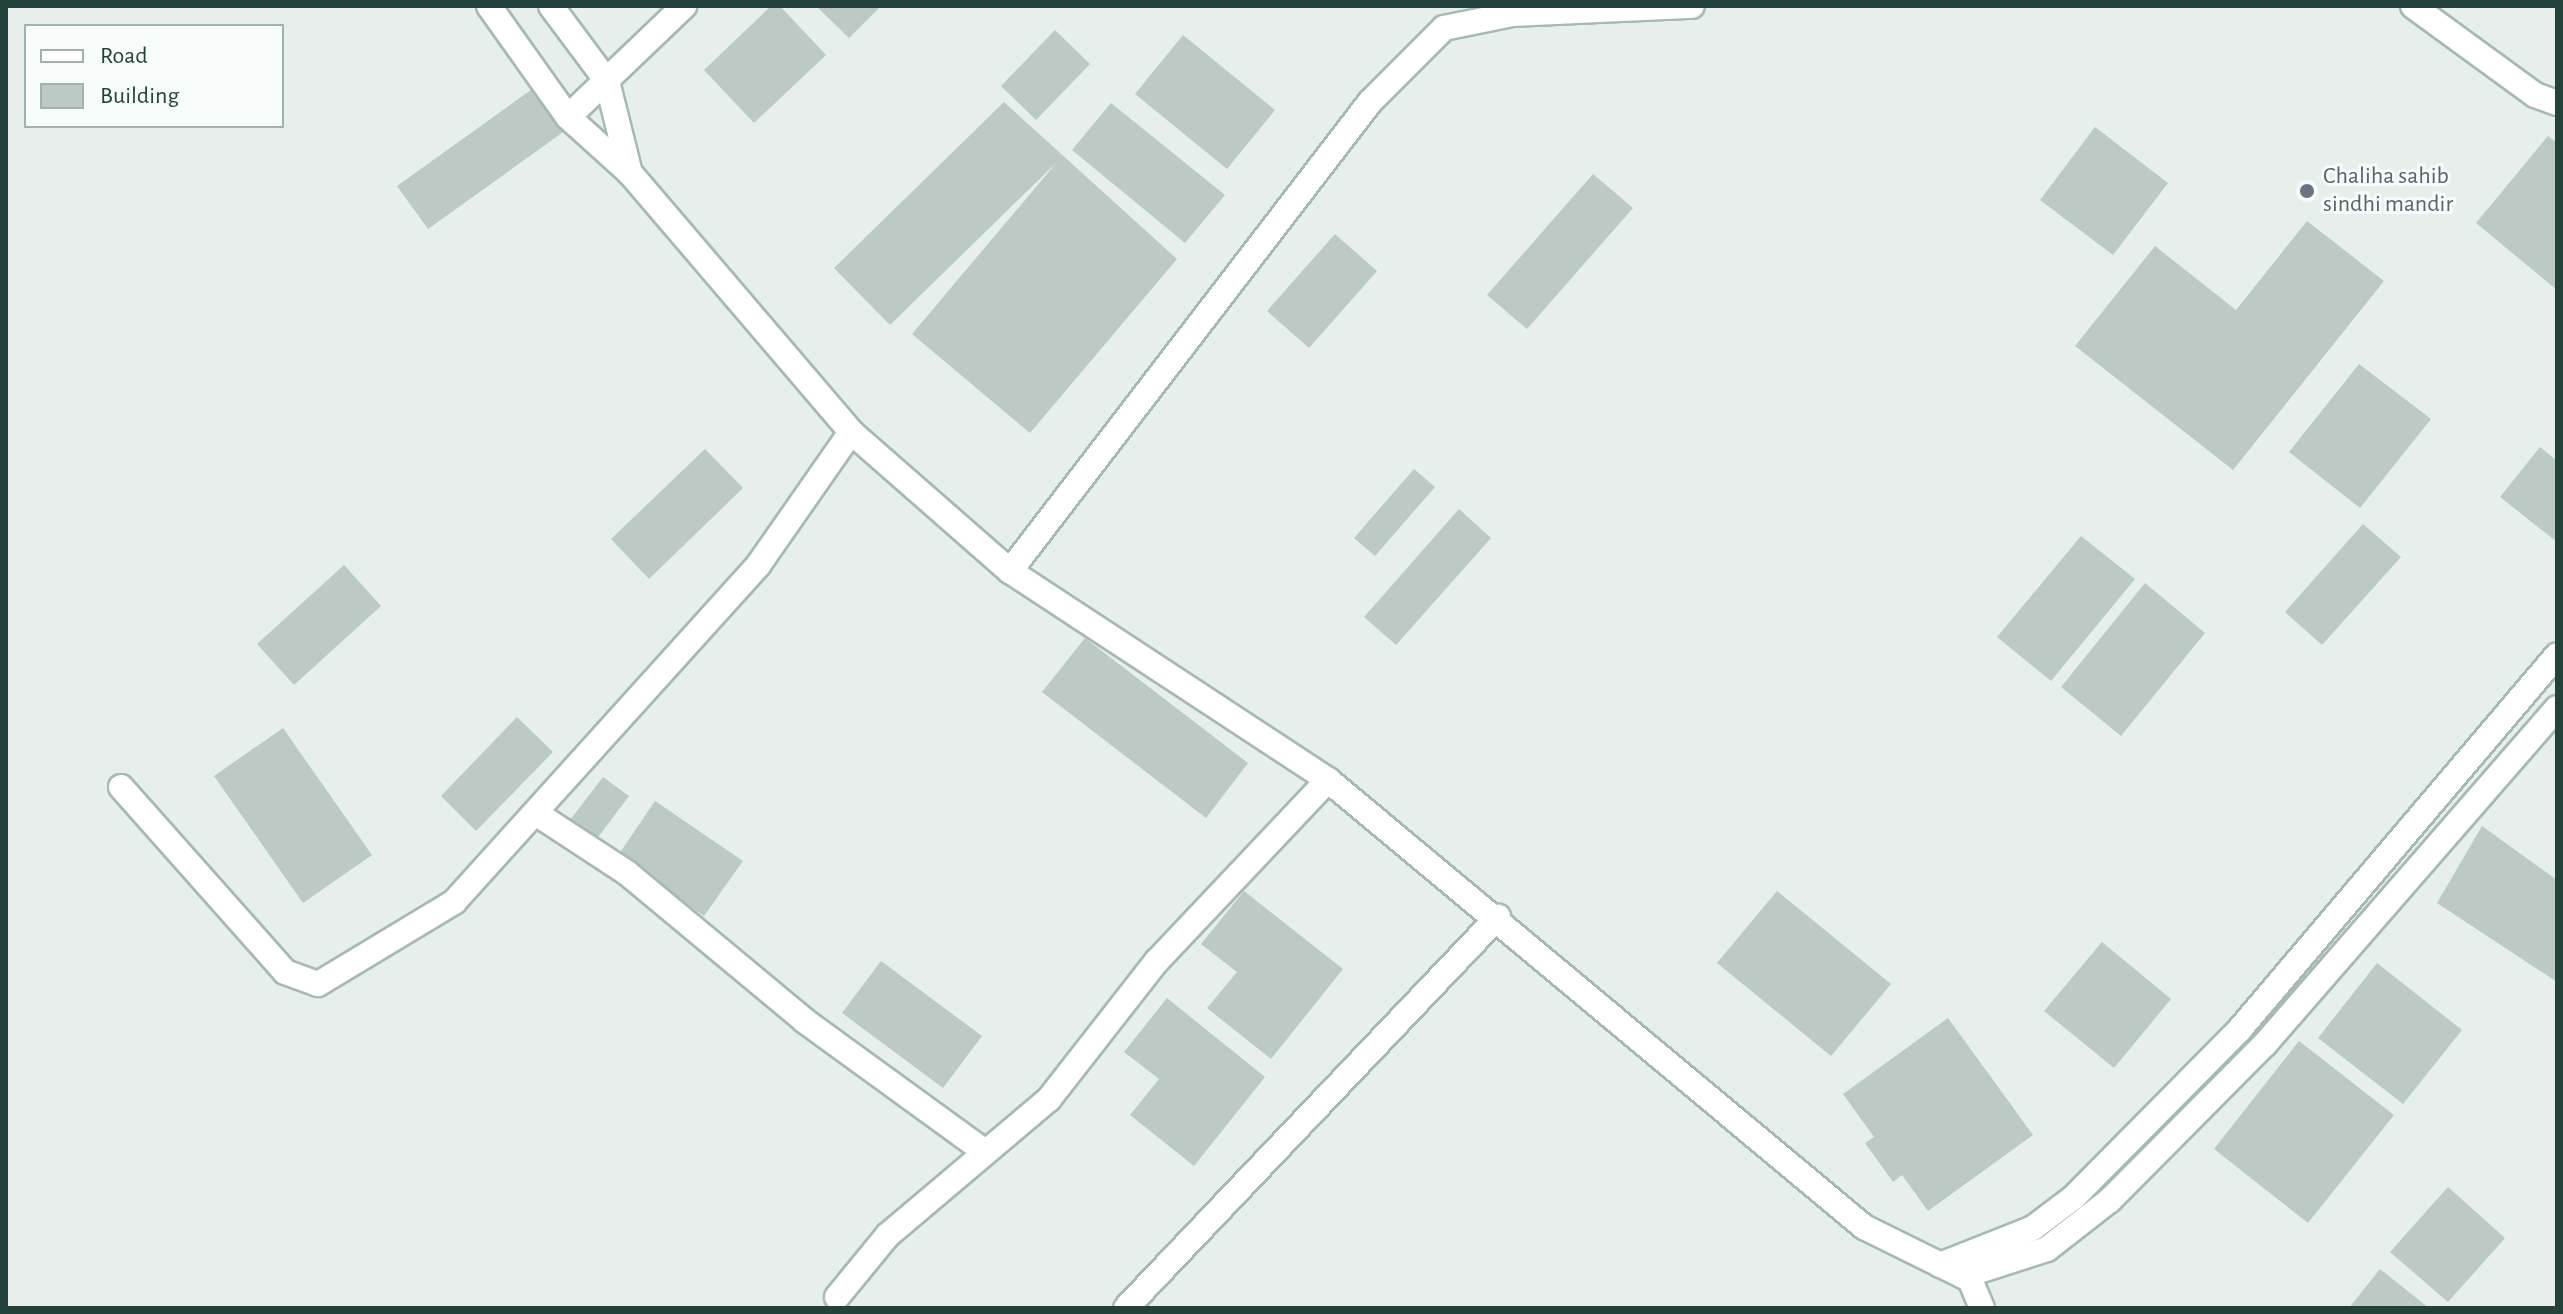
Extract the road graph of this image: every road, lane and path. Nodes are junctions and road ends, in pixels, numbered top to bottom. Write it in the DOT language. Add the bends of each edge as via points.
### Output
graph roads {
  1 [pos="489,6"];
  2 [pos="551,6"];
  3 [pos="684,6"];
  4 [pos="1456,6"];
  5 [pos="1692,6"];
  6 [pos="2413,6"];
  7 [pos="1444,28"];
  8 [pos="607,81"];
  9 [pos="2557,103"];
  10 [pos="568,117"];
  11 [pos="630,173"];
  12 [pos="851,432"];
  13 [pos="1010,571"];
  14 [pos="2557,655"];
  15 [pos="2557,708"];
  16 [pos="1328,780"];
  17 [pos="121,787"];
  18 [pos="537,814"];
  19 [pos="1498,917"];
  20 [pos="984,1151"];
  21 [pos="1955,1266"];
  22 [pos="837,1297"];
  23 [pos="1126,1308"];
  24 [pos="1982,1308"];
  1 -- 10 [label="street"];
  2 -- 8 [label="street"];
  3 -- 8 [label="street"];
  4 -- 7 [label="street"];
  5 -- 7 [label="street" via="1513,14"];
  6 -- 9 [label="street" via="2535,95"];
  7 -- 13 [label="street" via="1370,102"];
  8 -- 10 [label="street"];
  8 -- 11 [label="street"];
  10 -- 11 [label="street"];
  11 -- 12 [label="street"];
  12 -- 13 [label="street"];
  12 -- 18 [label="street" via="759,564"];
  13 -- 16 [label="street"];
  14 -- 21 [label="street" via="2240,1029 2074,1197 2033,1228"];
  15 -- 21 [label="street" via="2265,1044 2110,1200 2047,1249"];
  16 -- 19 [label="street"];
  16 -- 20 [label="street" via="1157,961 1049,1099"];
  17 -- 18 [label="street" via="285,972 318,984 454,902"];
  18 -- 20 [label="street" via="627,873 805,1021"];
  19 -- 21 [label="street" via="1864,1227"];
  19 -- 23 [label="street"];
  20 -- 22 [label="street" via="888,1235"];
  21 -- 24 [label="street"];
}
